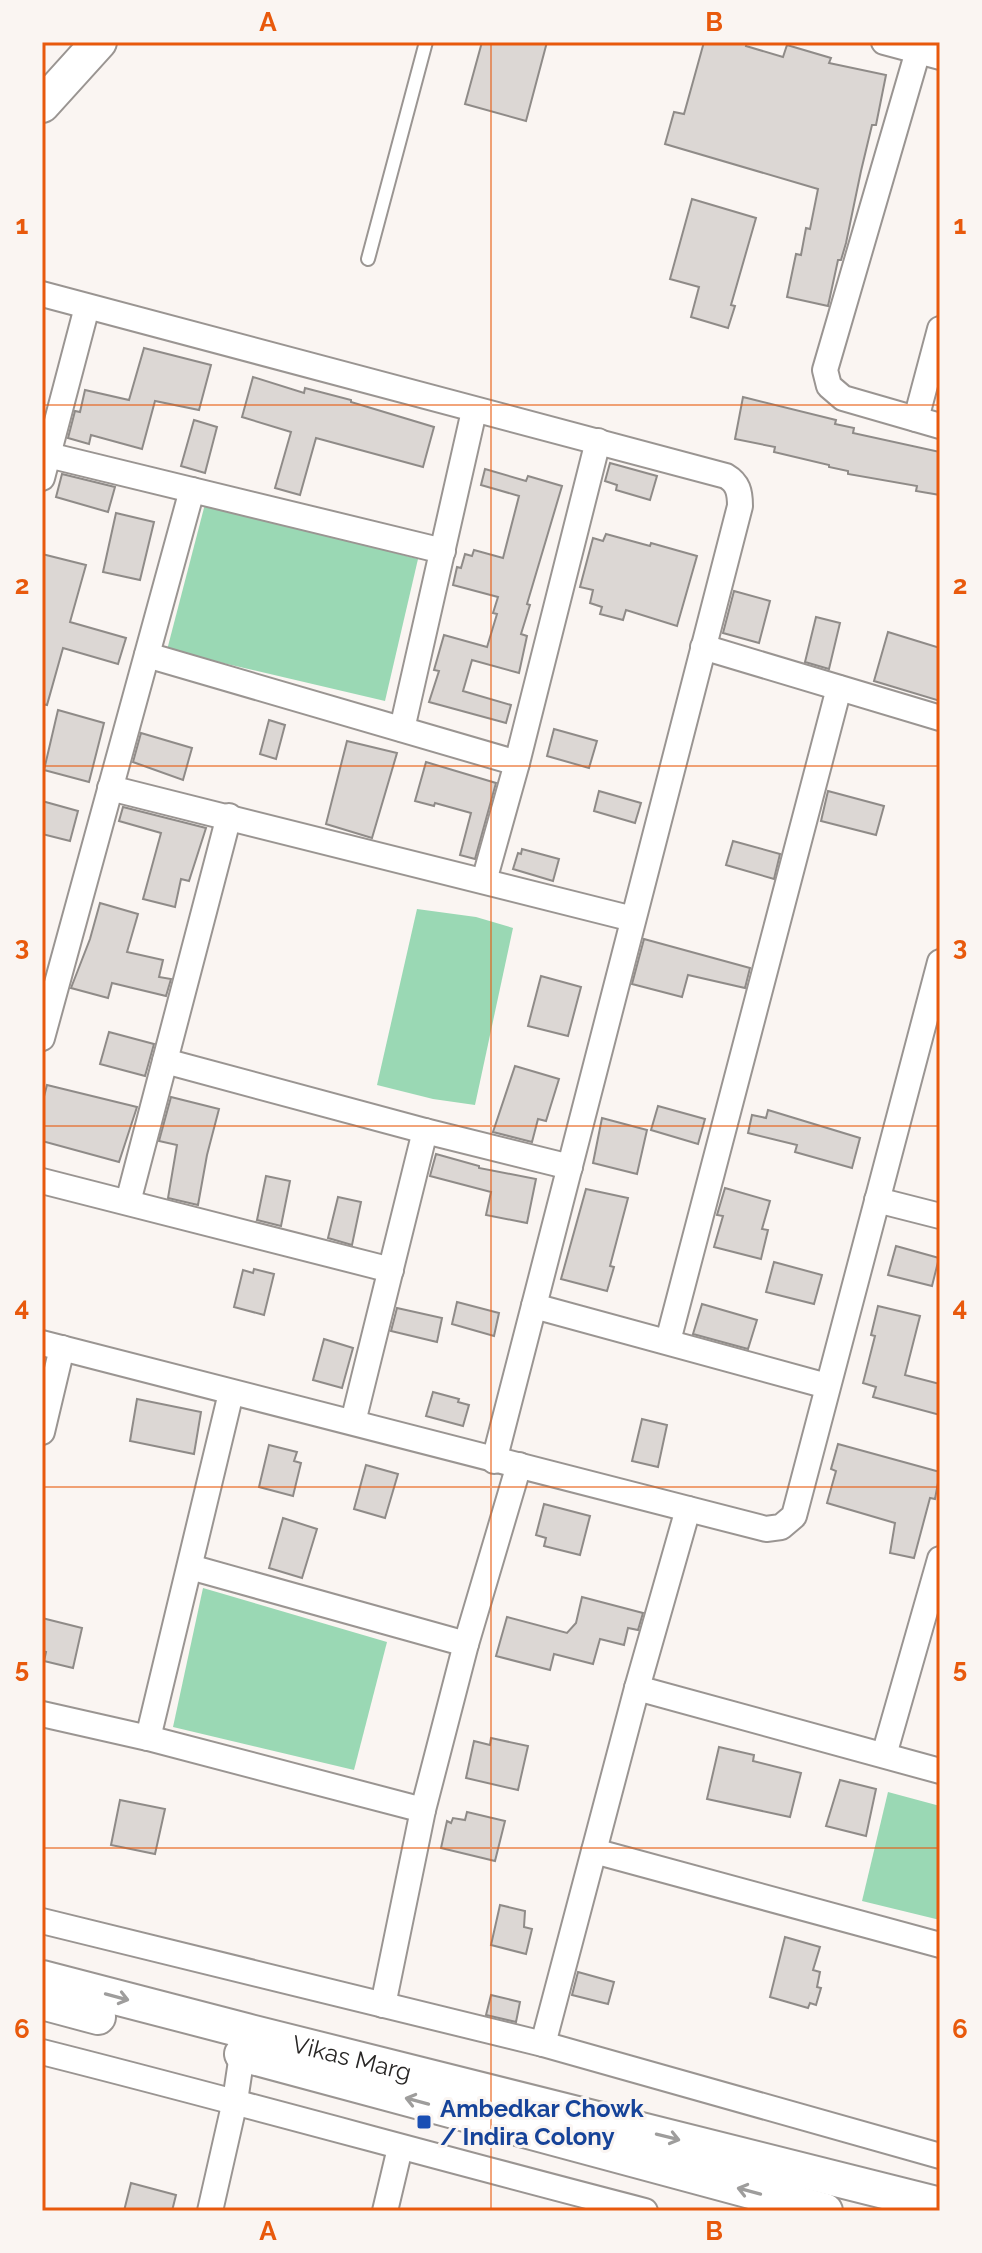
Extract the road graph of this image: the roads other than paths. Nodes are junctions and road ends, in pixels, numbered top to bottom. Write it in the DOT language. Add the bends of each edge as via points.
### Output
graph roads {
  1 [pos="99,42"];
  2 [pos="426,42"];
  3 [pos="884,42"];
  4 [pos="929,54"];
  5 [pos="42,105"];
  6 [pos="368,259"];
  7 [pos="42,294"];
  8 [pos="87,307"];
  9 [pos="940,329"];
  10 [pos="474,411"];
  11 [pos="916,419"];
  12 [pos="940,426"];
  13 [pos="598,441"];
  14 [pos="45,467"];
  15 [pos="192,490"];
  16 [pos="443,551"];
  17 [pos="703,647"];
  18 [pos="147,655"];
  19 [pos="839,688"];
  20 [pos="940,718"];
  21 [pos="402,729"];
  22 [pos="517,763"];
  23 [pos="110,788"];
  24 [pos="229,816"];
  25 [pos="484,881"];
  26 [pos="633,919"];
  27 [pos="940,962"];
  28 [pos="42,1038"];
  29 [pos="930,1039"];
  30 [pos="165,1061"];
  31 [pos="425,1131"];
  32 [pos="570,1167"];
  33 [pos="42,1181"];
  34 [pos="877,1200"];
  35 [pos="128,1202"];
  36 [pos="940,1216"];
  37 [pos="391,1270"];
  38 [pos="534,1306"];
  39 [pos="668,1341"];
  40 [pos="52,1345"];
  41 [pos="827,1386"];
  42 [pos="231,1393"];
  43 [pos="353,1422"];
  44 [pos="42,1432"];
  45 [pos="494,1461"];
  46 [pos="519,1465"];
  47 [pos="688,1509"];
  48 [pos="940,1559"];
  49 [pos="190,1567"];
  50 [pos="466,1644"];
  51 [pos="637,1688"];
  52 [pos="42,1714"];
  53 [pos="148,1738"];
  54 [pos="884,1755"];
  55 [pos="940,1771"];
  56 [pos="423,1810"];
  57 [pos="594,1851"];
  58 [pos="42,1921"];
  59 [pos="940,1945"];
  60 [pos="42,1978"];
  61 [pos="42,2002"];
  62 [pos="383,2005"];
  63 [pos="243,2042"];
  64 [pos="543,2044"];
  65 [pos="42,2052"];
  66 [pos="235,2101"];
  67 [pos="400,2148"];
  68 [pos="940,2156"];
  69 [pos="939,2204"];
  70 [pos="210,2211"];
  71 [pos="385,2211"];
  72 [pos="645,2211"];
  73 [pos="825,2211"];
  1 -- 5 [label="main road"];
  2 -- 6 [label="lane"];
  3 -- 4 [label="street"];
  4 -- 11 [label="street" via="825,370 829,386 843,398"];
  7 -- 8 [label="street"];
  8 -- 10 [label="street"];
  8 -- 14 [label="street"];
  9 -- 11 [label="street"];
  10 -- 13 [label="street"];
  10 -- 16 [label="street"];
  11 -- 12 [label="street"];
  13 -- 17 [label="street" via="726,476 737,486 740,506"];
  13 -- 22 [label="street"];
  14 -- 15 [label="street"];
  15 -- 16 [label="street"];
  15 -- 18 [label="street"];
  16 -- 21 [label="street"];
  17 -- 19 [label="street"];
  17 -- 26 [label="street"];
  18 -- 21 [label="street"];
  18 -- 23 [label="street"];
  19 -- 20 [label="street"];
  19 -- 39 [label="street"];
  21 -- 22 [label="street"];
  22 -- 25 [label="street"];
  23 -- 24 [label="street"];
  23 -- 28 [label="street"];
  24 -- 25 [label="street"];
  24 -- 30 [label="street"];
  25 -- 26 [label="street"];
  26 -- 32 [label="street"];
  27 -- 29 [label="street"];
  29 -- 34 [label="street"];
  30 -- 31 [label="street"];
  30 -- 35 [label="street"];
  31 -- 32 [label="street"];
  31 -- 37 [label="street"];
  32 -- 38 [label="street"];
  33 -- 35 [label="street"];
  34 -- 36 [label="street"];
  34 -- 41 [label="street"];
  35 -- 37 [label="street"];
  37 -- 43 [label="street"];
  38 -- 39 [label="street"];
  38 -- 45 [label="street"];
  39 -- 41 [label="street"];
  40 -- 42 [label="street"];
  40 -- 44 [label="street"];
  41 -- 47 [label="street" via="794,1516 781,1527 766,1529"];
  42 -- 43 [label="street"];
  42 -- 49 [label="street"];
  43 -- 45 [label="street"];
  45 -- 46 [label="street"];
  46 -- 47 [label="street"];
  46 -- 50 [label="street"];
  47 -- 51 [label="street"];
  48 -- 54 [label="street"];
  49 -- 50 [label="street"];
  49 -- 53 [label="street"];
  50 -- 56 [label="street"];
  51 -- 54 [label="street"];
  51 -- 57 [label="street"];
  52 -- 53 [label="street"];
  53 -- 56 [label="street"];
  54 -- 55 [label="street"];
  56 -- 62 [label="street"];
  57 -- 59 [label="street"];
  57 -- 64 [label="street"];
  58 -- 62 [label="street"];
  60 -- 63 [label="main road, Vikas Marg, one-way"];
  61 -- 63 [label="main road, Vikas Marg"];
  62 -- 64 [label="street"];
  63 -- 66 [label="street"];
  63 -- 69 [label="main road, Vikas Marg, one-way"];
  73 -- 63 [label="main road, Vikas Marg, one-way"];
  64 -- 68 [label="street"];
  65 -- 66 [label="street"];
  66 -- 67 [label="street"];
  66 -- 70 [label="street"];
  67 -- 71 [label="street"];
  67 -- 72 [label="street"];
}
